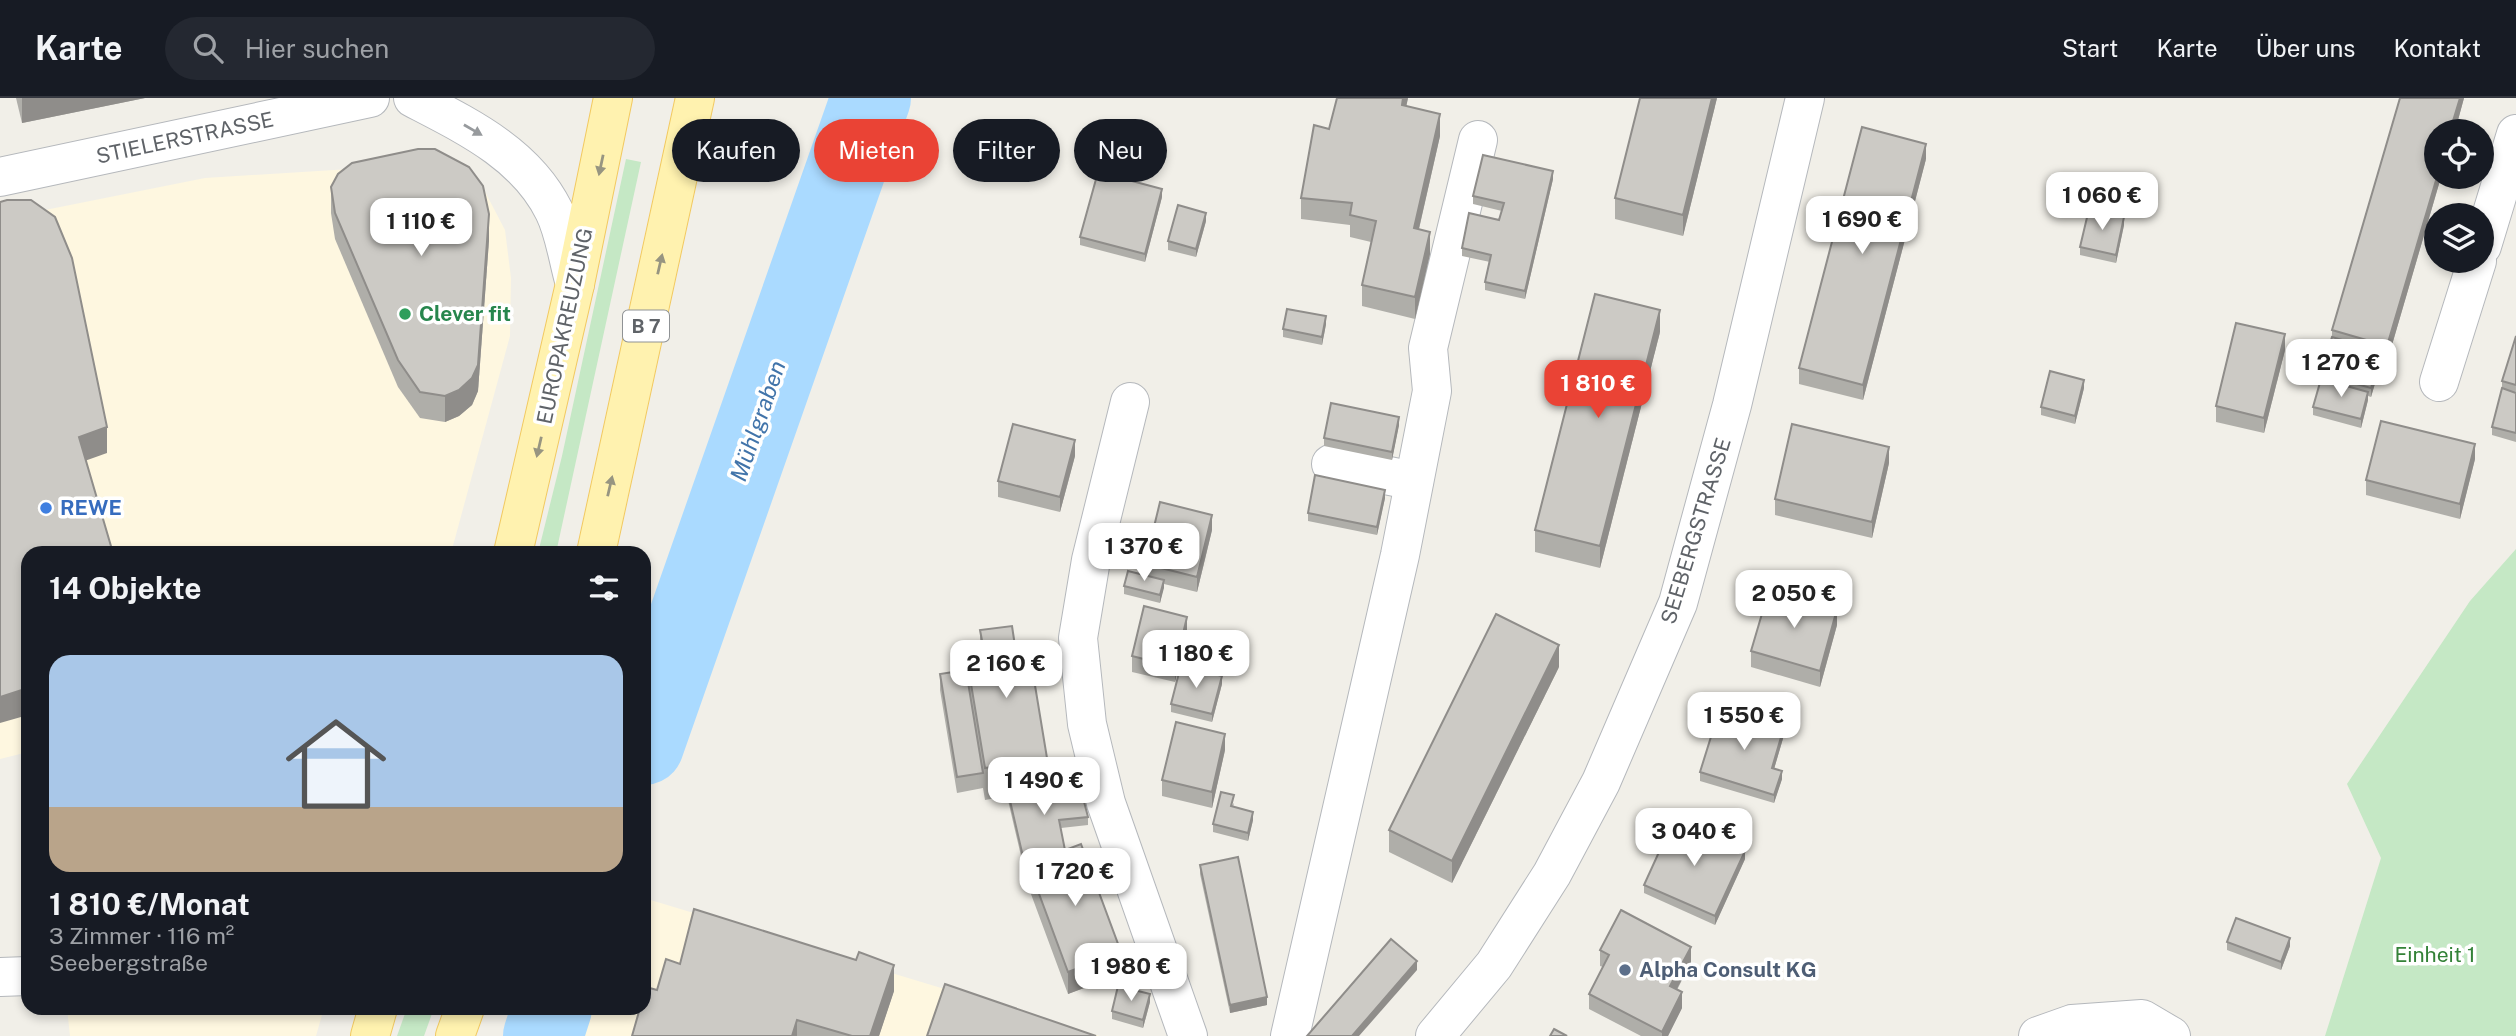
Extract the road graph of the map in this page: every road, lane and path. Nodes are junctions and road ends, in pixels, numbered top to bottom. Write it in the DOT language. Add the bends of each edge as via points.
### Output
graph roads {
  1 [pos="370,98"];
  2 [pos="413,98"];
  3 [pos="613,98"];
  4 [pos="695,98"];
  5 [pos="1805,98"];
  6 [pos="2516,134"];
  7 [pos="1478,139"];
  8 [pos="0,177"];
  9 [pos="2494,206"];
  10 [pos="2473,273"];
  11 [pos="575,284"];
  12 [pos="2439,383"];
  13 [pos="1130,402"];
  14 [pos="1331,464"];
  15 [pos="1414,481"];
  16 [pos="515,546"];
  17 [pos="598,546"];
  18 [pos="21,976"];
  19 [pos="0,977"];
  20 [pos="376,1015"];
  21 [pos="462,1015"];
  22 [pos="370,1036"];
  23 [pos="455,1036"];
  24 [pos="1188,1036"];
  25 [pos="1290,1036"];
  26 [pos="1435,1036"];
  27 [pos="2038,1036"];
  28 [pos="2171,1036"];
  1 -- 8 [label="street, STIELERSTRASSE"];
  2 -- 11 [label="street, one-way" via="486,137 515,159 554,212"];
  3 -- 11 [label="main road, EUROPAKREUZUNG, one-way"];
  17 -- 4 [label="main road, B 7, one-way"];
  5 -- 26 [label="street, SEEBERGSTRASSE" via="1732,405 1678,603 1601,782 1552,874 1494,965"];
  6 -- 9 [label="street"];
  7 -- 15 [label="street" via="1428,348 1432,391"];
  10 -- 12 [label="street"];
  11 -- 16 [label="main road, EUROPAKREUZUNG, one-way"];
  13 -- 24 [label="street" via="1091,561 1080,650 1087,724 1106,803"];
  14 -- 15 [label="street"];
  15 -- 25 [label="street"];
  18 -- 19 [label="street"];
  20 -- 22 [label="main road"];
  21 -- 23 [label="main road"];
  27 -- 28 [label="street" via="2072,1024 2142,1019"];
}
